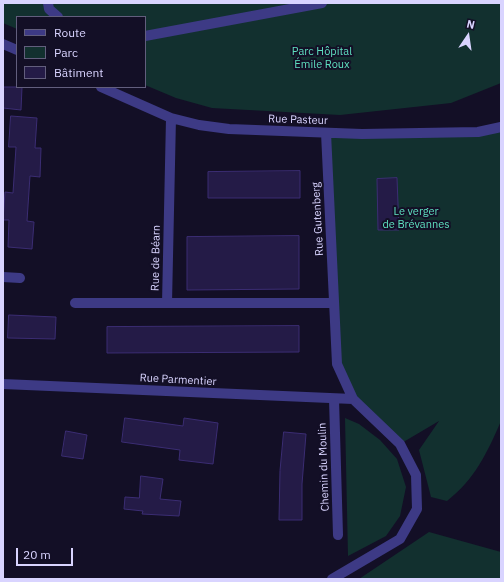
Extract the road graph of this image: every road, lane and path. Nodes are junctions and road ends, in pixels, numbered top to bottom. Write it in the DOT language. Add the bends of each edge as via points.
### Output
graph roads {
  1 [pos="48,3"];
  2 [pos="322,3"];
  3 [pos="57,16"];
  4 [pos="146,36"];
  5 [pos="3,44"];
  6 [pos="16,50"];
  7 [pos="103,88"];
  8 [pos="171,118"];
  9 [pos="501,127"];
  10 [pos="326,133"];
  11 [pos="3,277"];
  12 [pos="20,278"];
  13 [pos="75,303"];
  14 [pos="167,303"];
  15 [pos="334,303"];
  16 [pos="3,384"];
  17 [pos="334,399"];
  18 [pos="353,399"];
  19 [pos="338,535"];
  20 [pos="332,579"];
  1 -- 3 [label="street" via="49,9"];
  2 -- 4 [label="street"];
  5 -- 6 [label="street"];
  7 -- 8 [label="street, Rue Pasteur"];
  8 -- 10 [label="street, Rue Pasteur" via="229,129"];
  8 -- 14 [label="street, Rue de Béarn"];
  9 -- 10 [label="street, Rue Pasteur" via="478,132"];
  10 -- 15 [label="street, Rue Gutenberg"];
  11 -- 12 [label="street"];
  13 -- 14 [label="street"];
  14 -- 15 [label="street, Rue de Béarn"];
  15 -- 18 [label="street, Rue Gutenberg" via="337,364"];
  16 -- 17 [label="street, Rue Parmentier"];
  17 -- 18 [label="street, Rue Parmentier"];
  17 -- 19 [label="street, Chemin du Moulin"];
  18 -- 20 [label="street" via="400,444 416,475 417,509 400,539"];
}
